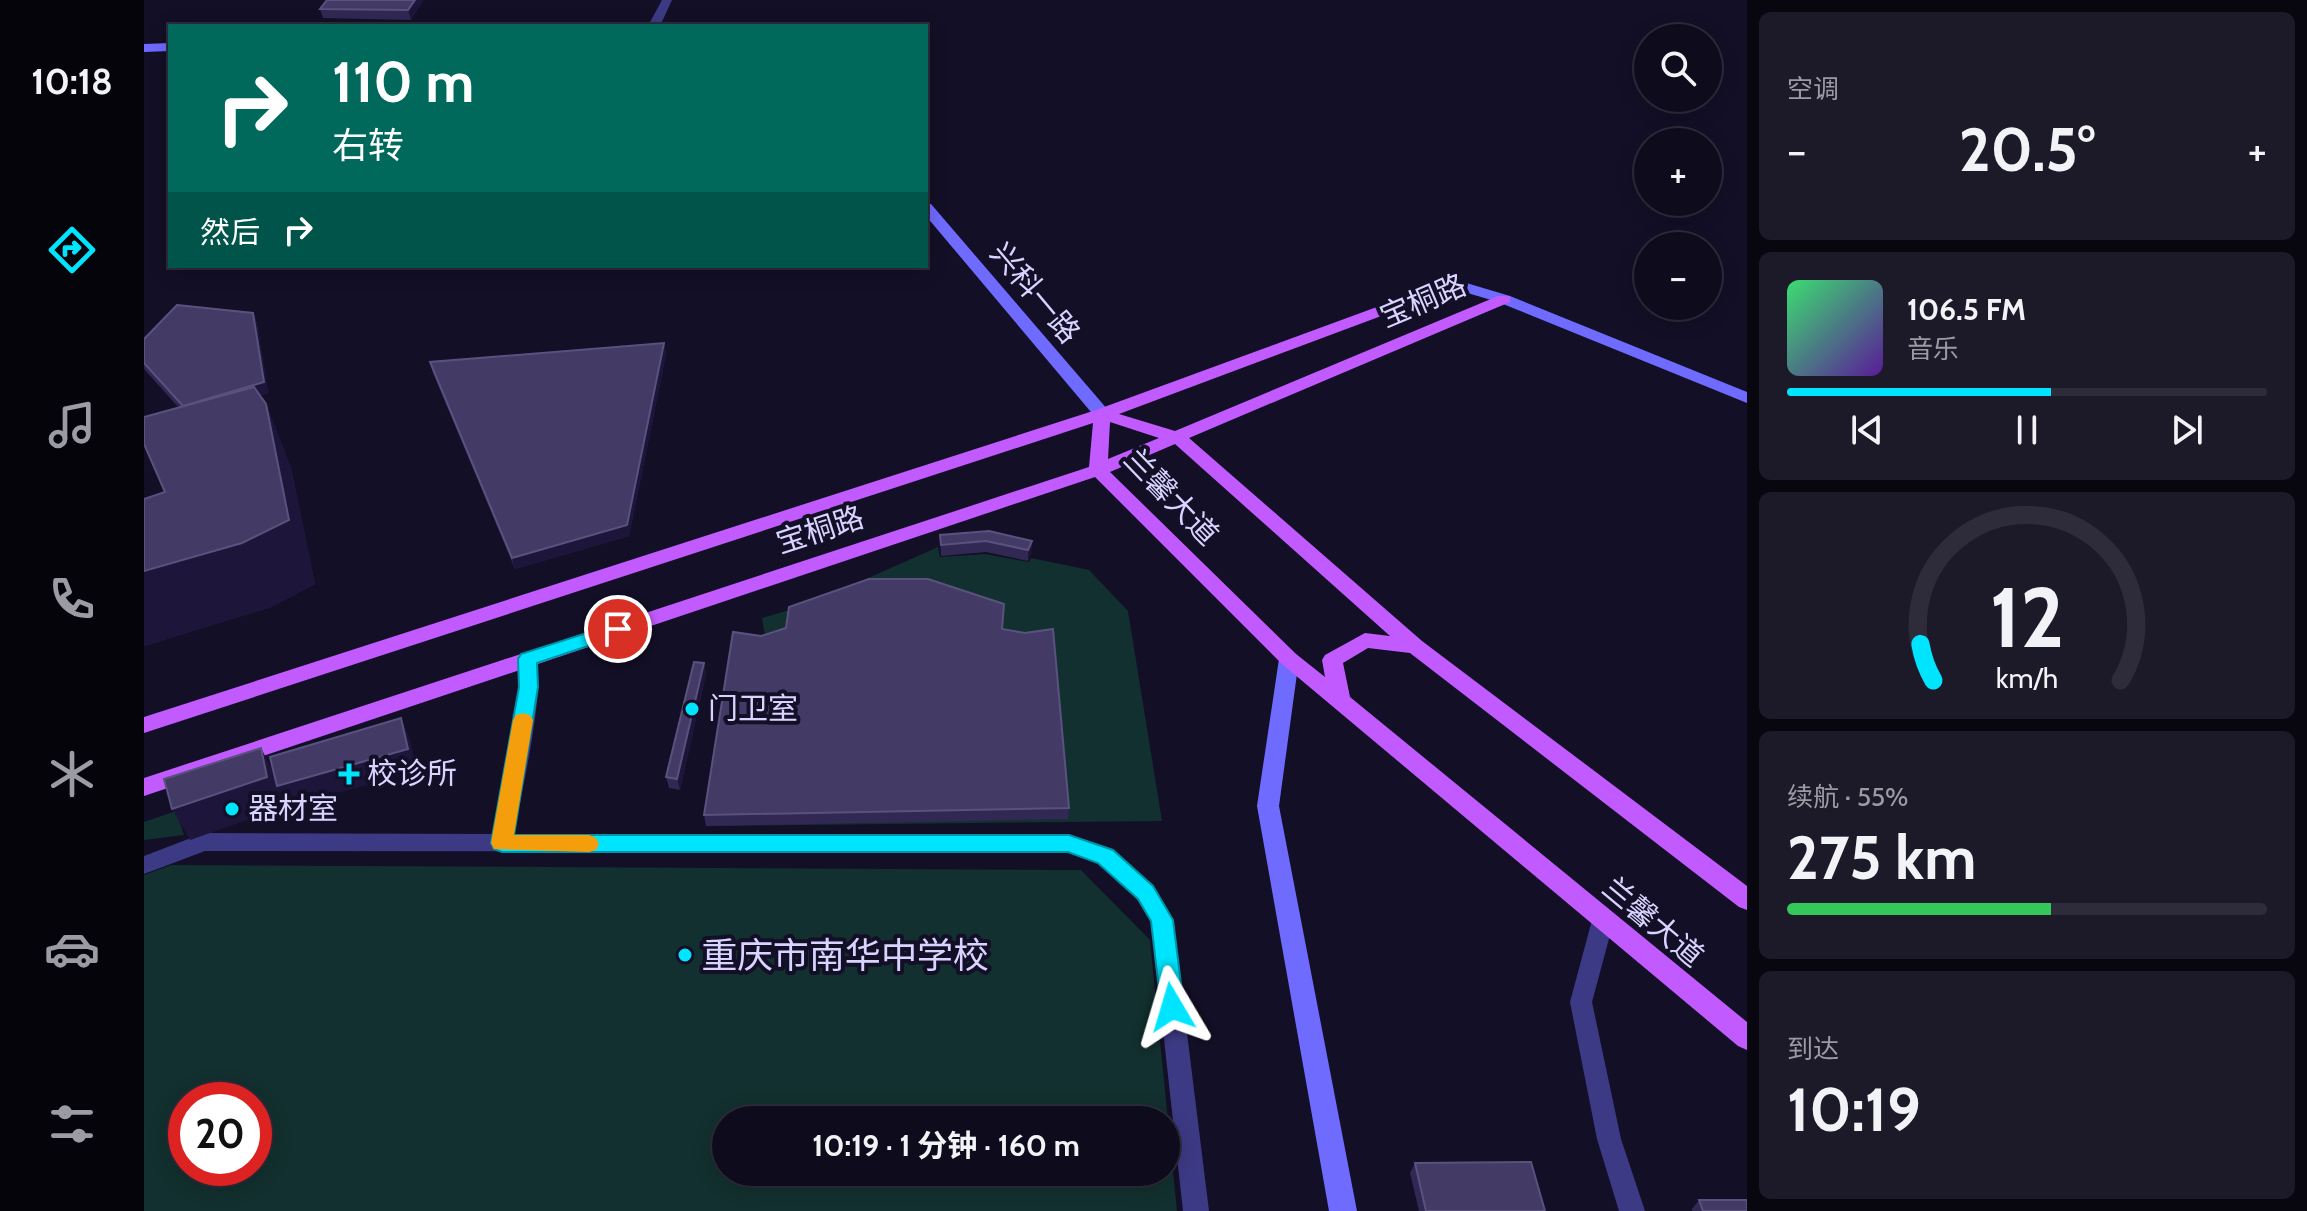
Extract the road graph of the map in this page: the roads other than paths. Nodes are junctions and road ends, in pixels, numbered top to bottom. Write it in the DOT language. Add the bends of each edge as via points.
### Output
graph roads {
  1 [pos="667,0"];
  2 [pos="655,24"];
  3 [pos="168,47"];
  4 [pos="144,48"];
  5 [pos="928,209"];
  6 [pos="1453,284"];
  7 [pos="1504,299"];
  8 [pos="1747,398"];
  9 [pos="1102,414"];
  10 [pos="1178,438"];
  11 [pos="1098,470"];
  12 [pos="1415,646"];
  13 [pos="528,659"];
  14 [pos="1289,659"];
  15 [pos="1340,701"];
  16 [pos="144,725"];
  17 [pos="144,787"];
  18 [pos="502,843"];
  19 [pos="144,865"];
  20 [pos="1747,900"];
  21 [pos="1603,920"];
  22 [pos="1747,1038"];
  23 [pos="1196,1211"];
  24 [pos="1343,1211"];
  25 [pos="1632,1211"];
  1 -- 2 [label="lane"];
  3 -- 4 [label="street"];
  5 -- 9 [label="street, 兴科一路"];
  6 -- 7 [label="street"];
  6 -- 9 [label="main road, 宝桐路"];
  7 -- 8 [label="street"];
  7 -- 10 [label="main road, 宝桐路"];
  9 -- 10 [label="main road, 兰馨大道"];
  9 -- 11 [label="main road, 兰馨大道"];
  9 -- 16 [label="main road, 宝桐路"];
  10 -- 11 [label="main road, 宝桐路"];
  10 -- 12 [label="main road, 兰馨大道"];
  11 -- 13 [label="main road, 宝桐路"];
  11 -- 14 [label="main road, 兰馨大道"];
  12 -- 15 [label="main road" via="1365,640 1332,660"];
  12 -- 20 [label="main road, 兰馨大道"];
  13 -- 17 [label="main road, 宝桐路"];
  13 -- 18 [label="lane" via="529,687"];
  14 -- 15 [label="main road, 兰馨大道"];
  14 -- 24 [label="street" via="1268,806"];
  15 -- 21 [label="main road, 兰馨大道"];
  18 -- 19 [label="lane" via="204,842"];
  18 -- 23 [label="lane" via="1069,843 1106,856 1145,893 1162,920"];
  21 -- 22 [label="main road, 兰馨大道"];
  21 -- 25 [label="lane" via="1581,1002 1609,1139"];
}
